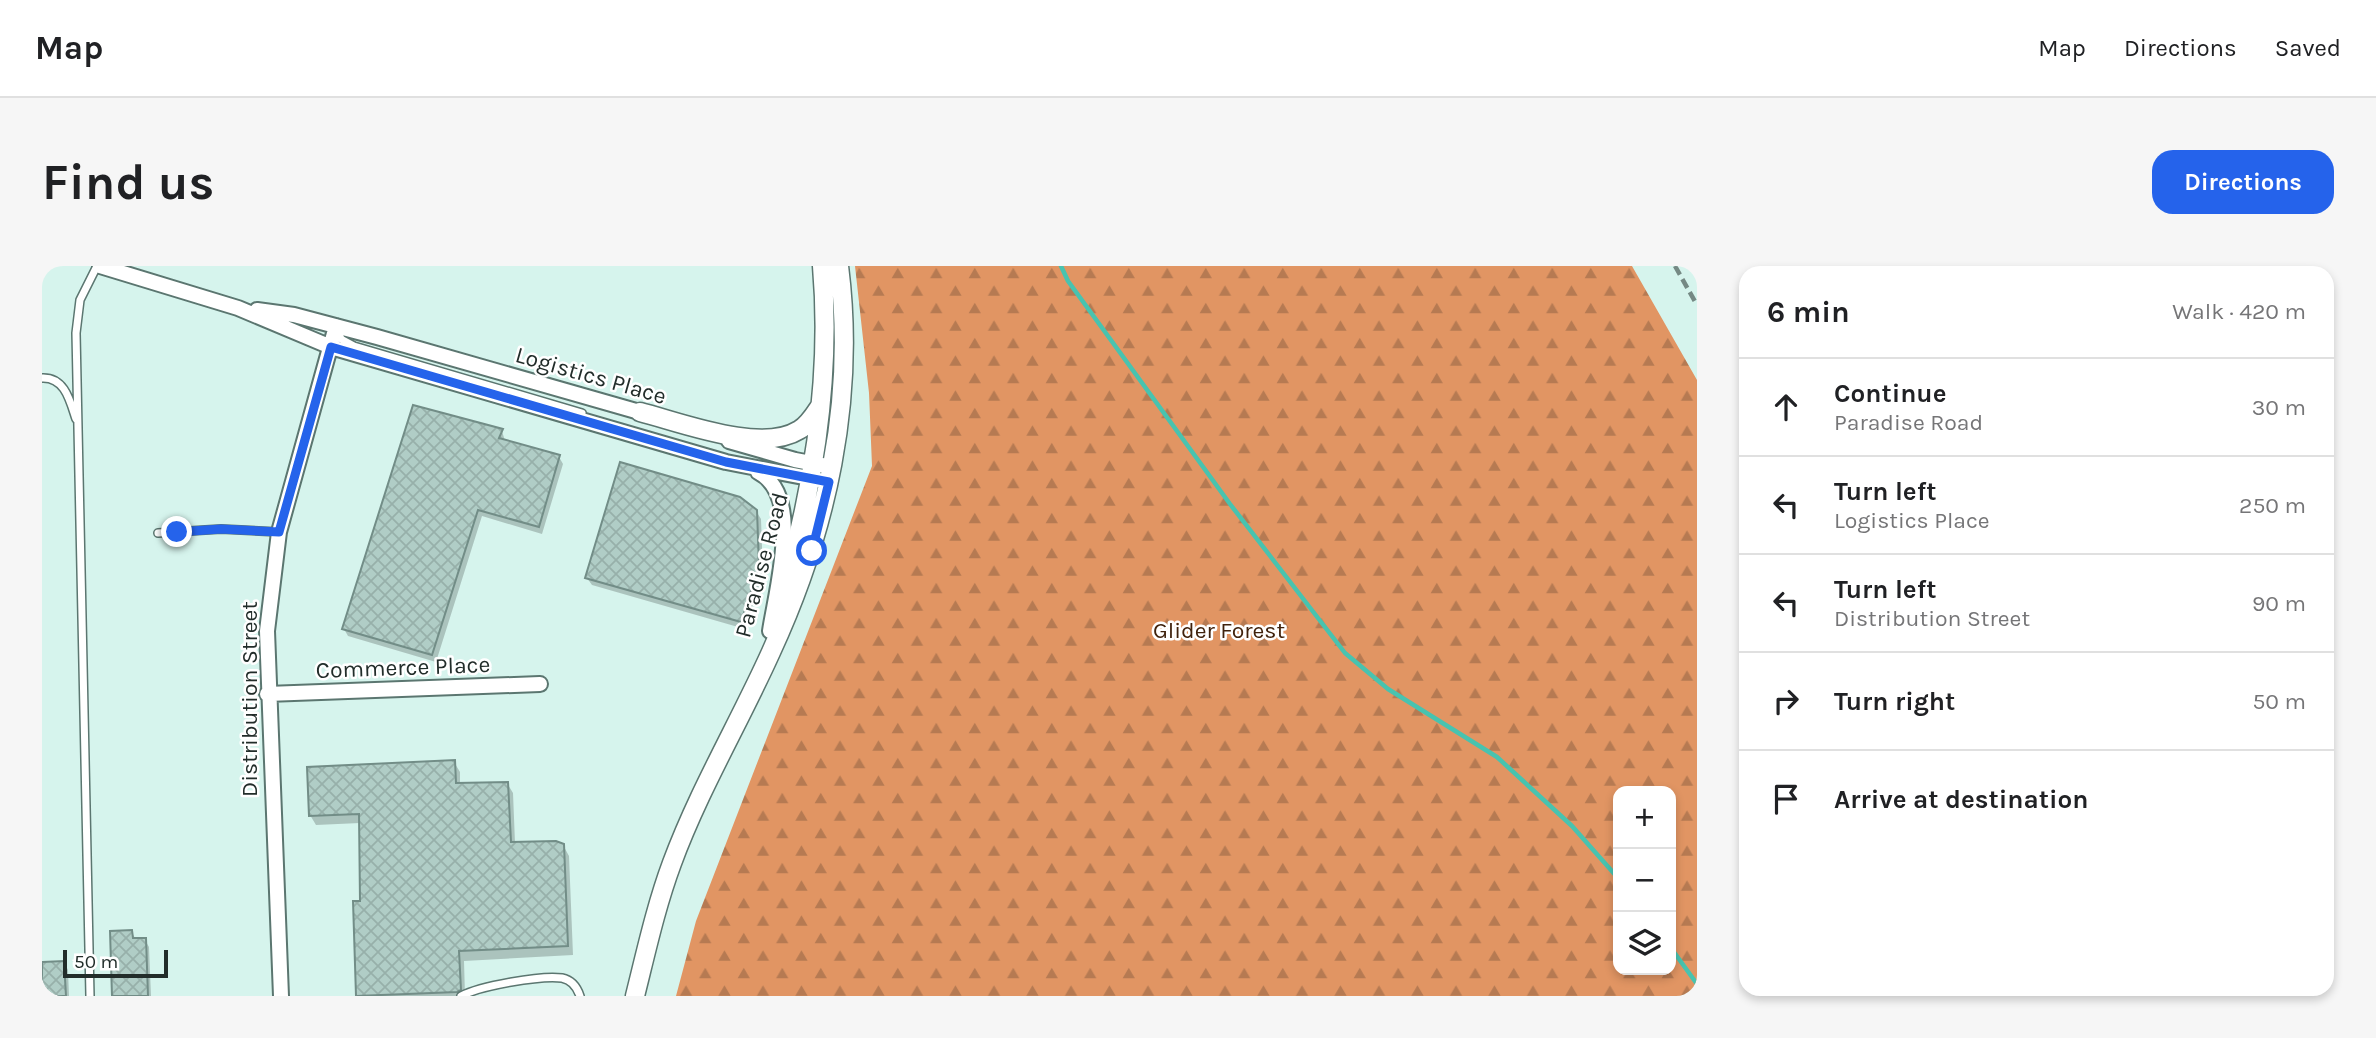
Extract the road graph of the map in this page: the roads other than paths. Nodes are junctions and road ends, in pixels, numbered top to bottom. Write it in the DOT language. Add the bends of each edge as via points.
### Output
graph roads {
  1 [pos="98,266"];
  2 [pos="822,266"];
  3 [pos="839,266"];
  4 [pos="238,308"];
  5 [pos="336,326"];
  6 [pos="331,347"];
  7 [pos="42,378"];
  8 [pos="820,406"];
  9 [pos="640,412"];
  10 [pos="79,429"];
  11 [pos="698,454"];
  12 [pos="750,467"];
  13 [pos="810,471"];
  14 [pos="831,474"];
  15 [pos="279,532"];
  16 [pos="158,533"];
  17 [pos="770,631"];
  18 [pos="540,684"];
  19 [pos="267,694"];
  20 [pos="731,732"];
  21 [pos="90,996"];
  22 [pos="281,996"];
  23 [pos="461,996"];
  24 [pos="580,996"];
  25 [pos="635,996"];
  1 -- 4 [label="street, Logistics Place"];
  1 -- 10 [label="lane" via="80,300 76,333"];
  2 -- 8 [label="street, Paradise Road" via="825,326"];
  3 -- 14 [label="street, Paradise Road" via="845,322 844,387"];
  4 -- 5 [label="street, Logistics Place"];
  4 -- 6 [label="street, Logistics Place"];
  5 -- 6 [label="street, Distribution Street"];
  5 -- 9 [label="street, Logistics Place"];
  5 -- 11 [label="lane, Logistics Place" via="341,339 354,346 655,434"];
  6 -- 11 [label="street, Logistics Place"];
  6 -- 15 [label="street, Distribution Street"];
  7 -- 10 [label="lane" via="52,378 62,386"];
  8 -- 9 [label="street" via="799,430 756,439"];
  8 -- 13 [label="street, Paradise Road"];
  9 -- 13 [label="street, Logistics Place"];
  10 -- 21 [label="lane"];
  11 -- 12 [label="street, Logistics Place"];
  12 -- 13 [label="street, Logistics Place"];
  12 -- 17 [label="street" via="775,486 785,524"];
  13 -- 14 [label="street, Logistics Place"];
  13 -- 17 [label="street, Paradise Road"];
  14 -- 20 [label="street, Paradise Road" via="821,521 797,589 772,652"];
  15 -- 16 [label="lane"];
  15 -- 19 [label="street, Distribution Street" via="267,631"];
  17 -- 20 [label="street, Paradise Road"];
  18 -- 19 [label="street, Commerce Place"];
  19 -- 22 [label="street, Distribution Street"];
  20 -- 25 [label="street, Paradise Road" via="671,864"];
  23 -- 24 [label="lane" via="485,986 561,978 575,985"];
}
